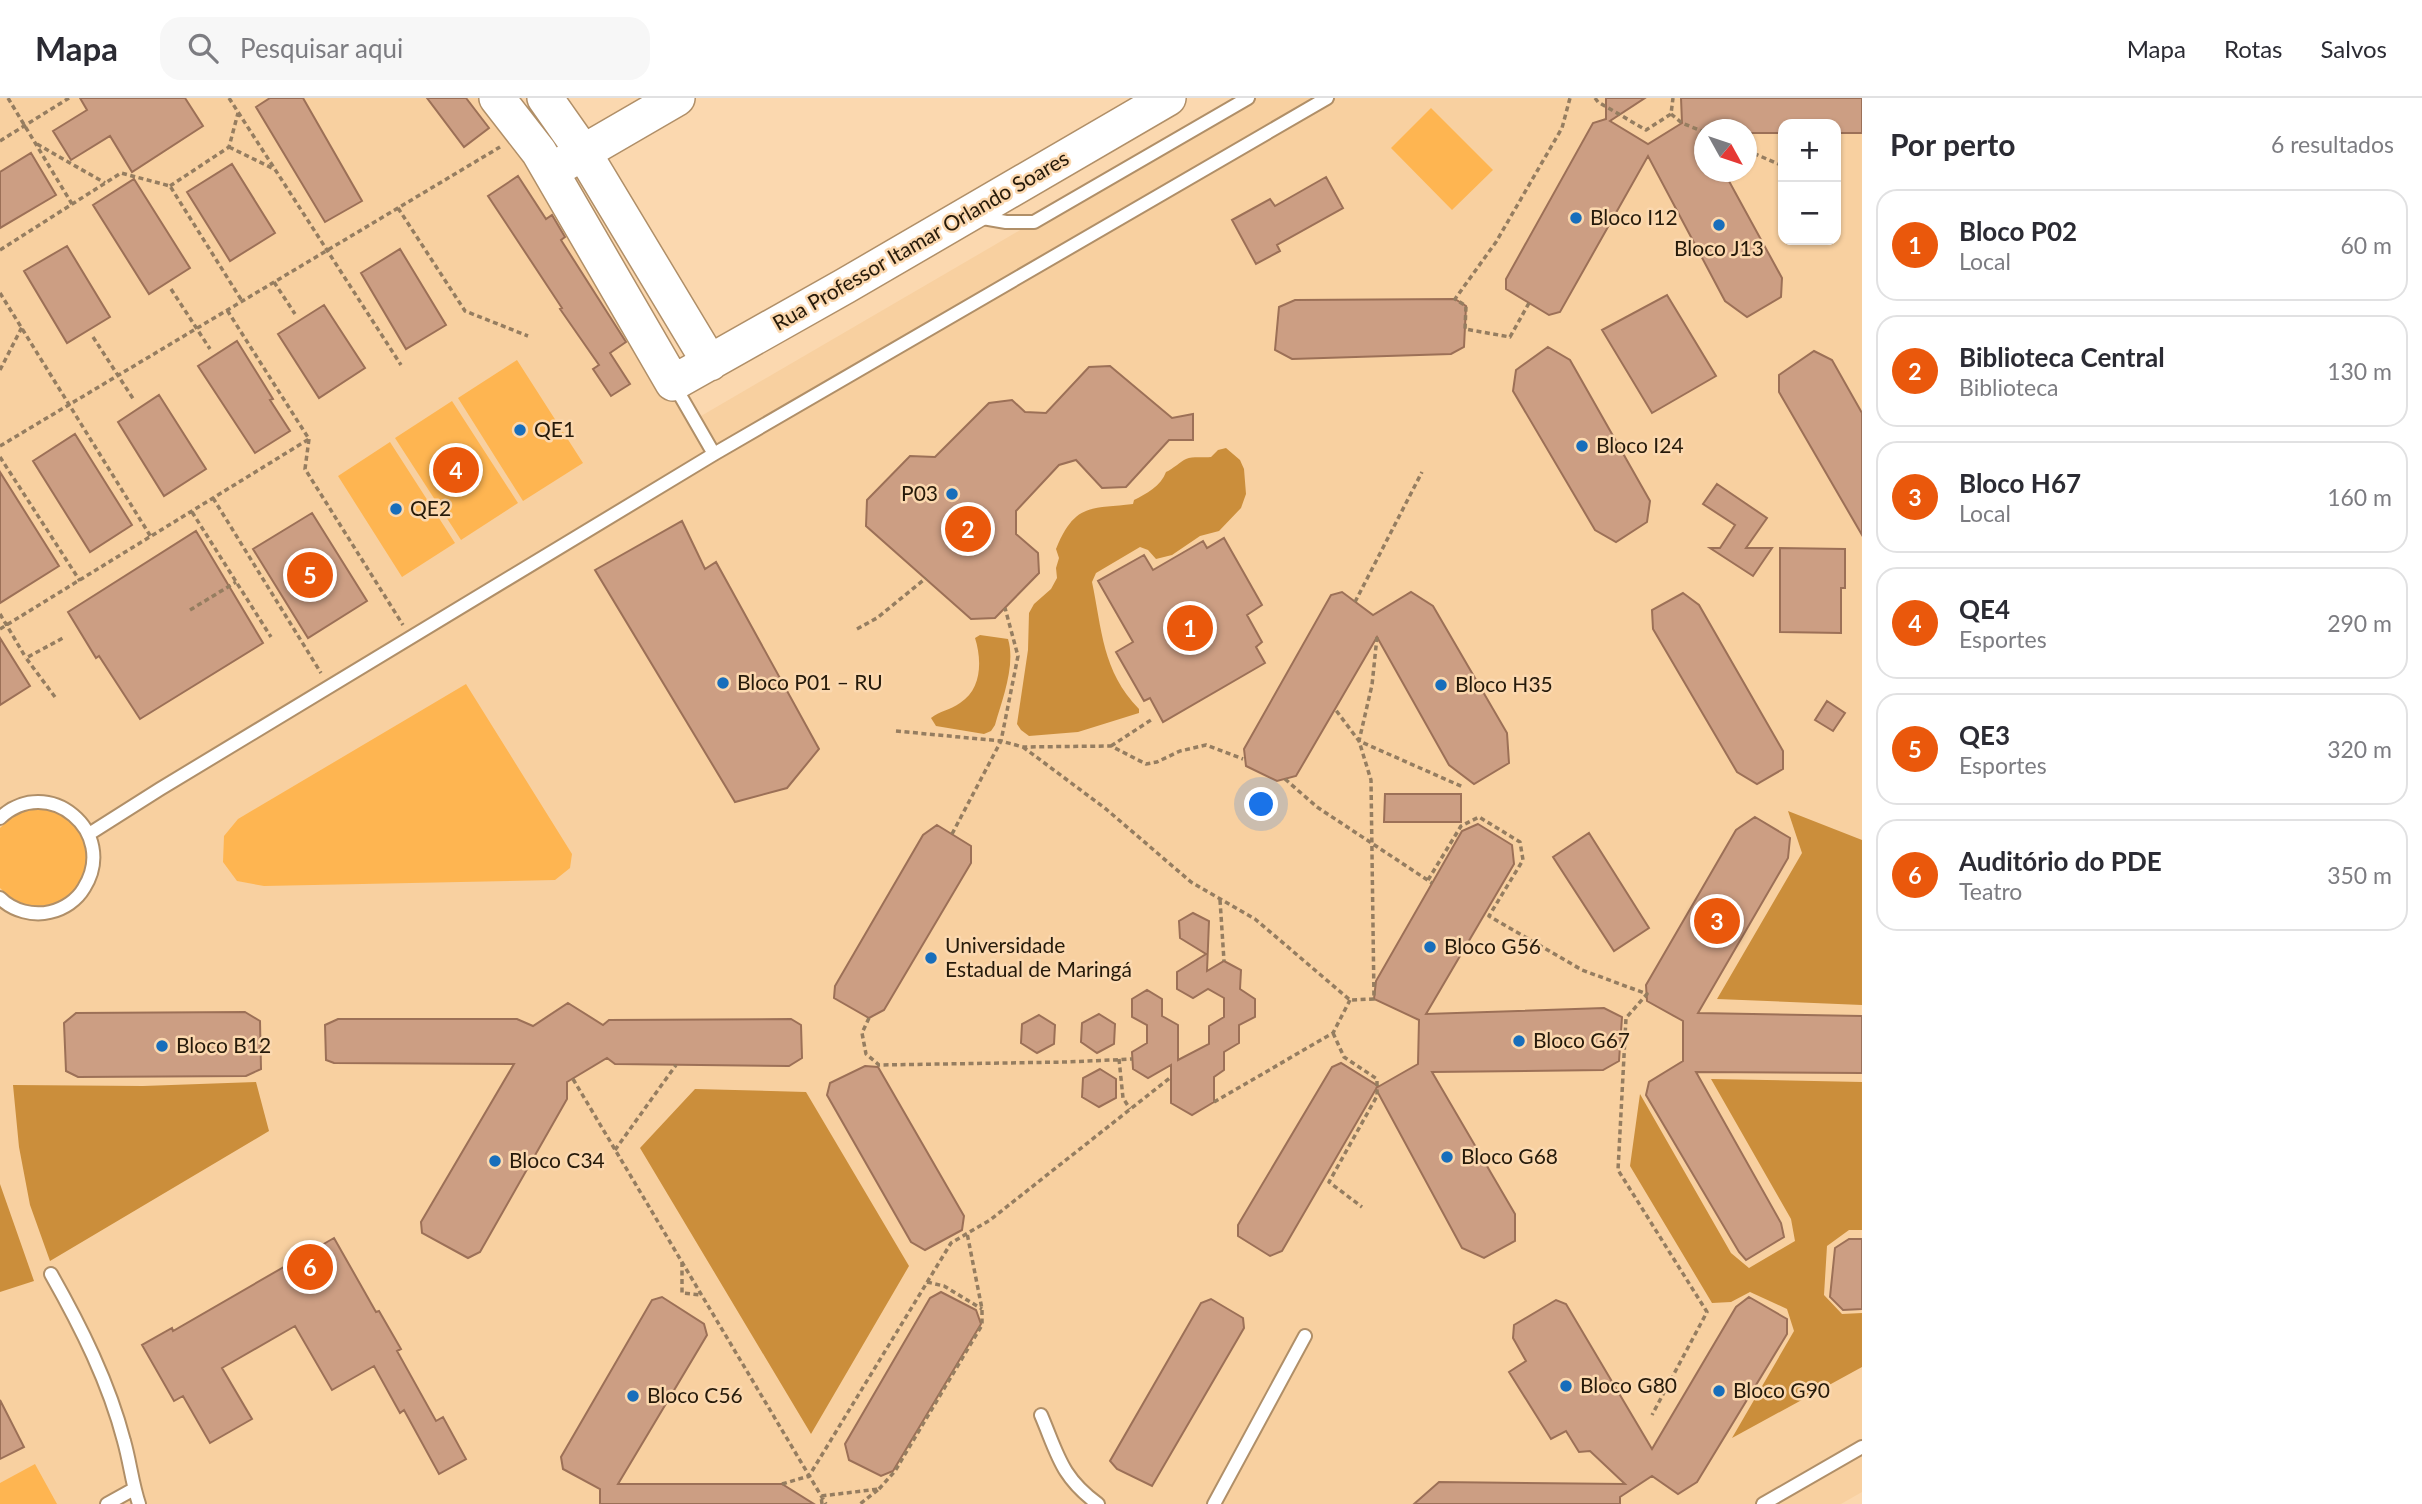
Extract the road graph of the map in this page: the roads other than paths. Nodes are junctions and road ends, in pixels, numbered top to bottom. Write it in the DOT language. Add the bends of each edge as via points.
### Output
graph roads {
  1 [pos="498,98"];
  2 [pos="545,98"];
  3 [pos="677,98"];
  4 [pos="1168,98"];
  5 [pos="1248,98"];
  6 [pos="1327,98"];
  7 [pos="583,152"];
  8 [pos="551,172"];
  9 [pos="967,215"];
  10 [pos="710,363"];
  11 [pos="673,383"];
  12 [pos="714,454"];
  13 [pos="0,818"];
  14 [pos="89,834"];
  15 [pos="0,898"];
  16 [pos="51,1274"];
  17 [pos="1306,1336"];
  18 [pos="1041,1415"];
  19 [pos="1862,1447"];
  20 [pos="134,1489"];
  21 [pos="107,1504"];
  22 [pos="139,1504"];
  23 [pos="1098,1504"];
  24 [pos="1214,1504"];
  25 [pos="1763,1504"];
  1 -- 8 [label="main road"];
  2 -- 7 [label="main road"];
  3 -- 7 [label="main road"];
  4 -- 9 [label="main road, Rua Professor Itamar Orlando Soares"];
  5 -- 9 [label="lane" via="1034,222"];
  6 -- 12 [label="lane"];
  7 -- 8 [label="main road"];
  7 -- 10 [label="main road"];
  8 -- 11 [label="main road"];
  9 -- 10 [label="main road, Rua Professor Itamar Orlando Soares"];
  10 -- 11 [label="main road, Rua Professor Itamar Orlando Soares"];
  11 -- 12 [label="lane"];
  12 -- 14 [label="lane"];
  13 -- 14 [label="lane" via="20,805 53,804 67,810"];
  14 -- 15 [label="lane" via="94,865 72,902 49,912 31,913"];
  16 -- 20 [label="lane" via="75,1317 114,1409"];
  17 -- 24 [label="lane"];
  18 -- 23 [label="lane" via="1065,1474"];
  19 -- 25 [label="lane"];
  20 -- 21 [label="lane"];
  20 -- 22 [label="lane"];
}
